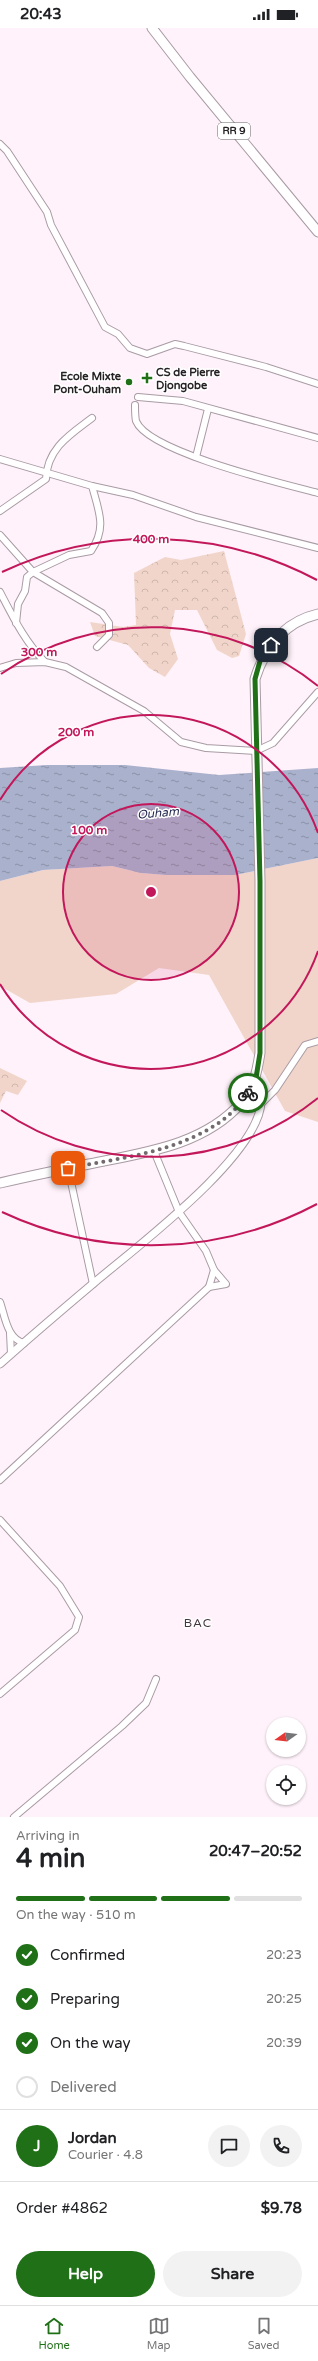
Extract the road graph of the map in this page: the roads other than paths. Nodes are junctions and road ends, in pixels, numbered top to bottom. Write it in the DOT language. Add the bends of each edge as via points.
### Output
graph roads {
  1 [pos="152,28"];
  2 [pos="0,144"];
  3 [pos="318,232"];
  4 [pos="318,384"];
  5 [pos="138,397"];
  6 [pos="135,406"];
  7 [pos="208,409"];
  8 [pos="92,418"];
  9 [pos="318,438"];
  10 [pos="196,457"];
  11 [pos="0,459"];
  12 [pos="46,472"];
  13 [pos="92,486"];
  14 [pos="318,493"];
  15 [pos="0,511"];
  16 [pos="0,535"];
  17 [pos="318,548"];
  18 [pos="33,572"];
  19 [pos="0,592"];
  20 [pos="318,614"];
  21 [pos="16,623"];
  22 [pos="97,647"];
  23 [pos="45,662"];
  24 [pos="0,668"];
  25 [pos="318,692"];
  26 [pos="256,751"];
  27 [pos="318,1041"];
  28 [pos="249,1091"];
  29 [pos="261,1104"];
  30 [pos="154,1151"];
  31 [pos="68,1168"];
  32 [pos="0,1183"];
  33 [pos="179,1212"];
  34 [pos="214,1270"];
  35 [pos="93,1284"];
  36 [pos="209,1287"];
  37 [pos="0,1302"];
  38 [pos="10,1333"];
  39 [pos="24,1343"];
  40 [pos="12,1354"];
  41 [pos="0,1364"];
  42 [pos="0,1480"];
  43 [pos="0,1520"];
  44 [pos="156,1679"];
  45 [pos="0,1694"];
  46 [pos="14,1817"];
  1 -- 3 [label="main road, RR 9"];
  2 -- 4 [label="street" via="47,212 51,225 105,327 118,334 130,348 147,354 175,344 266,367"];
  5 -- 7 [label="street" via="183,401"];
  6 -- 10 [label="street" via="136,421 154,440"];
  7 -- 9 [label="street"];
  7 -- 10 [label="street"];
  8 -- 12 [label="street" via="58,444"];
  10 -- 14 [label="street" via="256,477"];
  11 -- 12 [label="street"];
  12 -- 13 [label="street"];
  12 -- 15 [label="street" via="46,479"];
  13 -- 17 [label="street" via="133,495 196,517"];
  13 -- 18 [label="street" via="101,520 98,540 91,552 69,555"];
  16 -- 18 [label="street"];
  18 -- 21 [label="street" via="27,577 25,591 18,604"];
  18 -- 22 [label="street" via="102,614 109,622 109,636"];
  19 -- 21 [label="street"];
  20 -- 26 [label="main road" via="297,621 284,631 260,661 255,679"];
  21 -- 23 [label="street" via="34,651"];
  23 -- 24 [label="street" via="16,663"];
  23 -- 26 [label="street" via="66,667 144,711 182,742 206,748"];
  25 -- 26 [label="street" via="273,743"];
  26 -- 28 [label="main road" via="260,881 260,1053 256,1078"];
  27 -- 29 [label="street" via="305,1045 275,1090"];
  28 -- 29 [label="street" via="258,1097"];
  28 -- 30 [label="main road" via="231,1113 215,1125 198,1135"];
  29 -- 33 [label="street" via="246,1138 216,1176"];
  30 -- 31 [label="main road"];
  30 -- 33 [label="street"];
  31 -- 32 [label="main road"];
  31 -- 35 [label="street"];
  33 -- 34 [label="street" via="206,1251"];
  33 -- 35 [label="street"];
  34 -- 36 [label="street"];
  34 -- 36 [label="street" via="226,1284"];
  35 -- 39 [label="street"];
  36 -- 42 [label="street"];
  37 -- 38 [label="street"];
  38 -- 39 [label="street" via="18,1342"];
  38 -- 40 [label="street"];
  39 -- 40 [label="street"];
  40 -- 41 [label="street"];
  43 -- 45 [label="street" via="60,1586 79,1617 75,1630"];
  44 -- 46 [label="street" via="146,1702 122,1726"];
}
